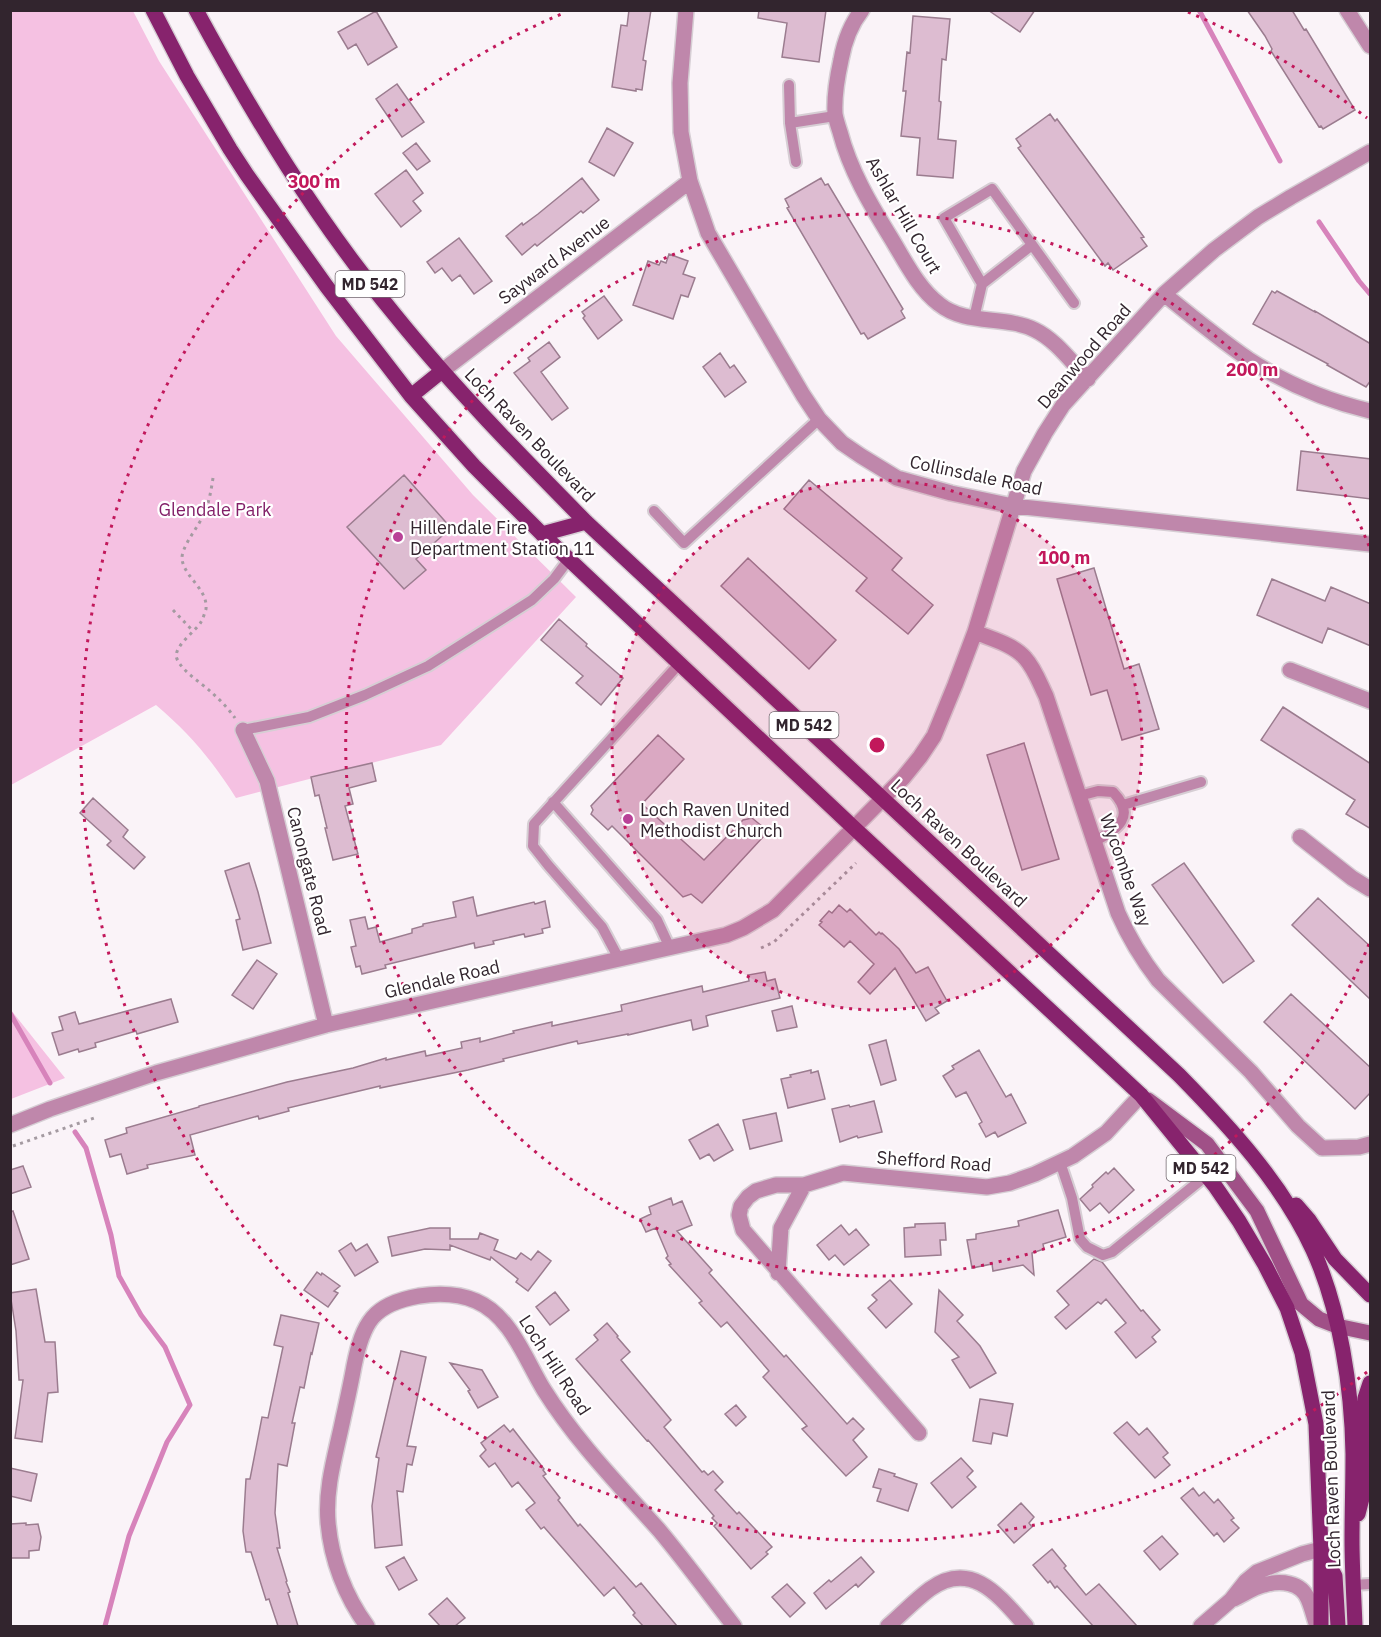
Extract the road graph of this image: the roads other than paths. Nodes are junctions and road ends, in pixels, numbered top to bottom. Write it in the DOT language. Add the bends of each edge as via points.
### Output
graph roads {
  1 [pos="153,10"];
  2 [pos="196,10"];
  3 [pos="686,10"];
  4 [pos="862,10"];
  5 [pos="1347,10"];
  6 [pos="1371,46"];
  7 [pos="789,85"];
  8 [pos="835,116"];
  9 [pos="790,123"];
  10 [pos="1371,152"];
  11 [pos="796,162"];
  12 [pos="690,181"];
  13 [pos="1032,245"];
  14 [pos="982,284"];
  15 [pos="1164,294"];
  16 [pos="1074,303"];
  17 [pos="974,318"];
  18 [pos="442,371"];
  19 [pos="1088,379"];
  20 [pos="411,396"];
  21 [pos="1371,411"];
  22 [pos="819,419"];
  23 [pos="1013,506"];
  24 [pos="654,511"];
  25 [pos="586,522"];
  26 [pos="542,534"];
  27 [pos="1371,544"];
  28 [pos="569,559"];
  29 [pos="975,632"];
  30 [pos="680,663"];
  31 [pos="1290,670"];
  32 [pos="1371,701"];
  33 [pos="243,730"];
  34 [pos="1201,782"];
  35 [pos="1079,796"];
  36 [pos="883,799"];
  37 [pos="553,802"];
  38 [pos="1123,805"];
  39 [pos="854,828"];
  40 [pos="1300,837"];
  41 [pos="1095,841"];
  42 [pos="1371,889"];
  43 [pos="670,948"];
  44 [pos="619,959"];
  45 [pos="326,1025"];
  46 [pos="1141,1095"];
  47 [pos="10,1125"];
  48 [pos="1371,1144"];
  49 [pos="1060,1162"];
  50 [pos="1267,1174"];
  51 [pos="1207,1175"];
  52 [pos="804,1185"];
  53 [pos="778,1273"];
  54 [pos="1371,1295"];
  55 [pos="1337,1326"];
  56 [pos="1371,1333"];
  57 [pos="1371,1383"];
  58 [pos="919,1433"];
  59 [pos="1352,1540"];
  60 [pos="1321,1548"];
  61 [pos="1371,1584"];
  62 [pos="1353,1585"];
  63 [pos="1231,1600"];
  64 [pos="367,1626"];
  65 [pos="734,1626"];
  66 [pos="888,1626"];
  67 [pos="1026,1626"];
  68 [pos="1201,1626"];
  69 [pos="1317,1626"];
  70 [pos="1321,1626"];
  71 [pos="1338,1626"];
  72 [pos="1355,1626"];
  1 -- 20 [label="main road, Loch Raven Boulevard / MD 542" via="241,167"];
  2 -- 18 [label="main road, Loch Raven Boulevard / MD 542" via="263,130 304,193 393,314"];
  3 -- 12 [label="street, Collinsdale Road" via="680,83 681,132"];
  4 -- 8 [label="street, Ashlar Hill Court" via="843,47"];
  5 -- 6 [label="street"];
  7 -- 9 [label="lane"];
  8 -- 9 [label="lane"];
  8 -- 17 [label="street, Ashlar Hill Court" via="845,153 868,201 912,273 939,304"];
  9 -- 11 [label="lane"];
  10 -- 15 [label="street, Deanwood Road" via="1258,217"];
  12 -- 18 [label="street, Sayward Avenue"];
  12 -- 22 [label="street, Collinsdale Road" via="708,234"];
  13 -- 14 [label="lane"];
  13 -- 14 [label="lane" via="993,189 944,218"];
  13 -- 16 [label="lane"];
  14 -- 17 [label="lane"];
  15 -- 19 [label="street, Deanwood Road"];
  15 -- 21 [label="street" via="1247,359 1277,376 1343,404"];
  17 -- 19 [label="street, Ashlar Hill Court" via="1035,330 1050,339"];
  18 -- 20 [label="main road"];
  18 -- 25 [label="main road, Loch Raven Boulevard / MD 542"];
  19 -- 23 [label="street, Deanwood Road" via="1063,405 1045,433 1024,471"];
  20 -- 26 [label="main road, Loch Raven Boulevard / MD 542"];
  22 -- 23 [label="street, Collinsdale Road" via="842,443 897,477"];
  22 -- 24 [label="lane" via="684,543"];
  23 -- 27 [label="street, Collinsdale Road"];
  23 -- 29 [label="street, Deanwood Road"];
  25 -- 26 [label="main road"];
  25 -- 36 [label="main road, Loch Raven Boulevard / MD 542"];
  26 -- 28 [label="main road, Loch Raven Boulevard / MD 542"];
  28 -- 30 [label="main road, Loch Raven Boulevard / MD 542"];
  28 -- 33 [label="lane" via="532,600 428,666 309,717"];
  29 -- 35 [label="street, Wycombe Way" via="1013,648 1030,665 1046,696"];
  29 -- 36 [label="street, Deanwood Road" via="934,736"];
  30 -- 37 [label="lane"];
  30 -- 39 [label="main road, Loch Raven Boulevard / MD 542"];
  31 -- 32 [label="street"];
  33 -- 45 [label="street, Canongate Road" via="267,781"];
  34 -- 38 [label="lane"];
  35 -- 38 [label="lane" via="1113,792"];
  35 -- 41 [label="street, Wycombe Way"];
  36 -- 39 [label="street, Deanwood Road"];
  36 -- 50 [label="main road, Loch Raven Boulevard / MD 542" via="1179,1075"];
  37 -- 43 [label="lane" via="657,920"];
  37 -- 44 [label="lane" via="534,824 533,846 602,927"];
  38 -- 41 [label="lane" via="1125,810 1114,831"];
  39 -- 43 [label="street, Glendale Road" via="759,920 726,935"];
  39 -- 46 [label="main road, Loch Raven Boulevard / MD 542"];
  40 -- 42 [label="street"];
  41 -- 48 [label="street, Wycombe Way" via="1127,934 1158,980 1322,1148"];
  43 -- 44 [label="street, Glendale Road"];
  44 -- 45 [label="street, Glendale Road"];
  45 -- 47 [label="street, Glendale Road" via="156,1073"];
  46 -- 49 [label="street, Shefford Road" via="1106,1133"];
  46 -- 51 [label="main road, Loch Raven Boulevard / MD 542"];
  46 -- 55 [label="street" via="1207,1144 1257,1211 1300,1304 1319,1319"];
  49 -- 51 [label="lane" via="1080,1239 1103,1255 1112,1252"];
  49 -- 52 [label="street, Shefford Road" via="1010,1183 987,1187 843,1173"];
  50 -- 54 [label="main road" via="1309,1220 1335,1259"];
  50 -- 55 [label="main road, Loch Raven Boulevard / MD 542" via="1313,1249 1326,1280"];
  51 -- 60 [label="main road, Loch Raven Boulevard / MD 542" via="1266,1265 1287,1308 1302,1353 1316,1424"];
  52 -- 53 [label="street" via="781,1228"];
  52 -- 53 [label="street, Shefford Road" via="776,1185 756,1191 741,1206 743,1230"];
  53 -- 58 [label="street, Shefford Road"];
  55 -- 56 [label="street"];
  55 -- 59 [label="main road, Loch Raven Boulevard / MD 542" via="1349,1385"];
  57 -- 59 [label="main road" via="1365,1398 1366,1483"];
  59 -- 62 [label="main road, Loch Raven Boulevard / MD 542"];
  60 -- 63 [label="street" via="1257,1572"];
  60 -- 70 [label="main road, Loch Raven Boulevard / MD 542"];
  60 -- 71 [label="main road" via="1335,1576"];
  61 -- 62 [label="lane"];
  62 -- 72 [label="main road, Loch Raven Boulevard / MD 542"];
  63 -- 68 [label="street"];
  63 -- 69 [label="street" via="1263,1585 1294,1584 1308,1598"];
  64 -- 65 [label="street, Loch Hill Road" via="341,1579 328,1523 329,1484 357,1355 369,1321 390,1304 447,1293 477,1302 502,1320 570,1425"];
  66 -- 67 [label="street" via="941,1582 960,1578 980,1582"];
}
